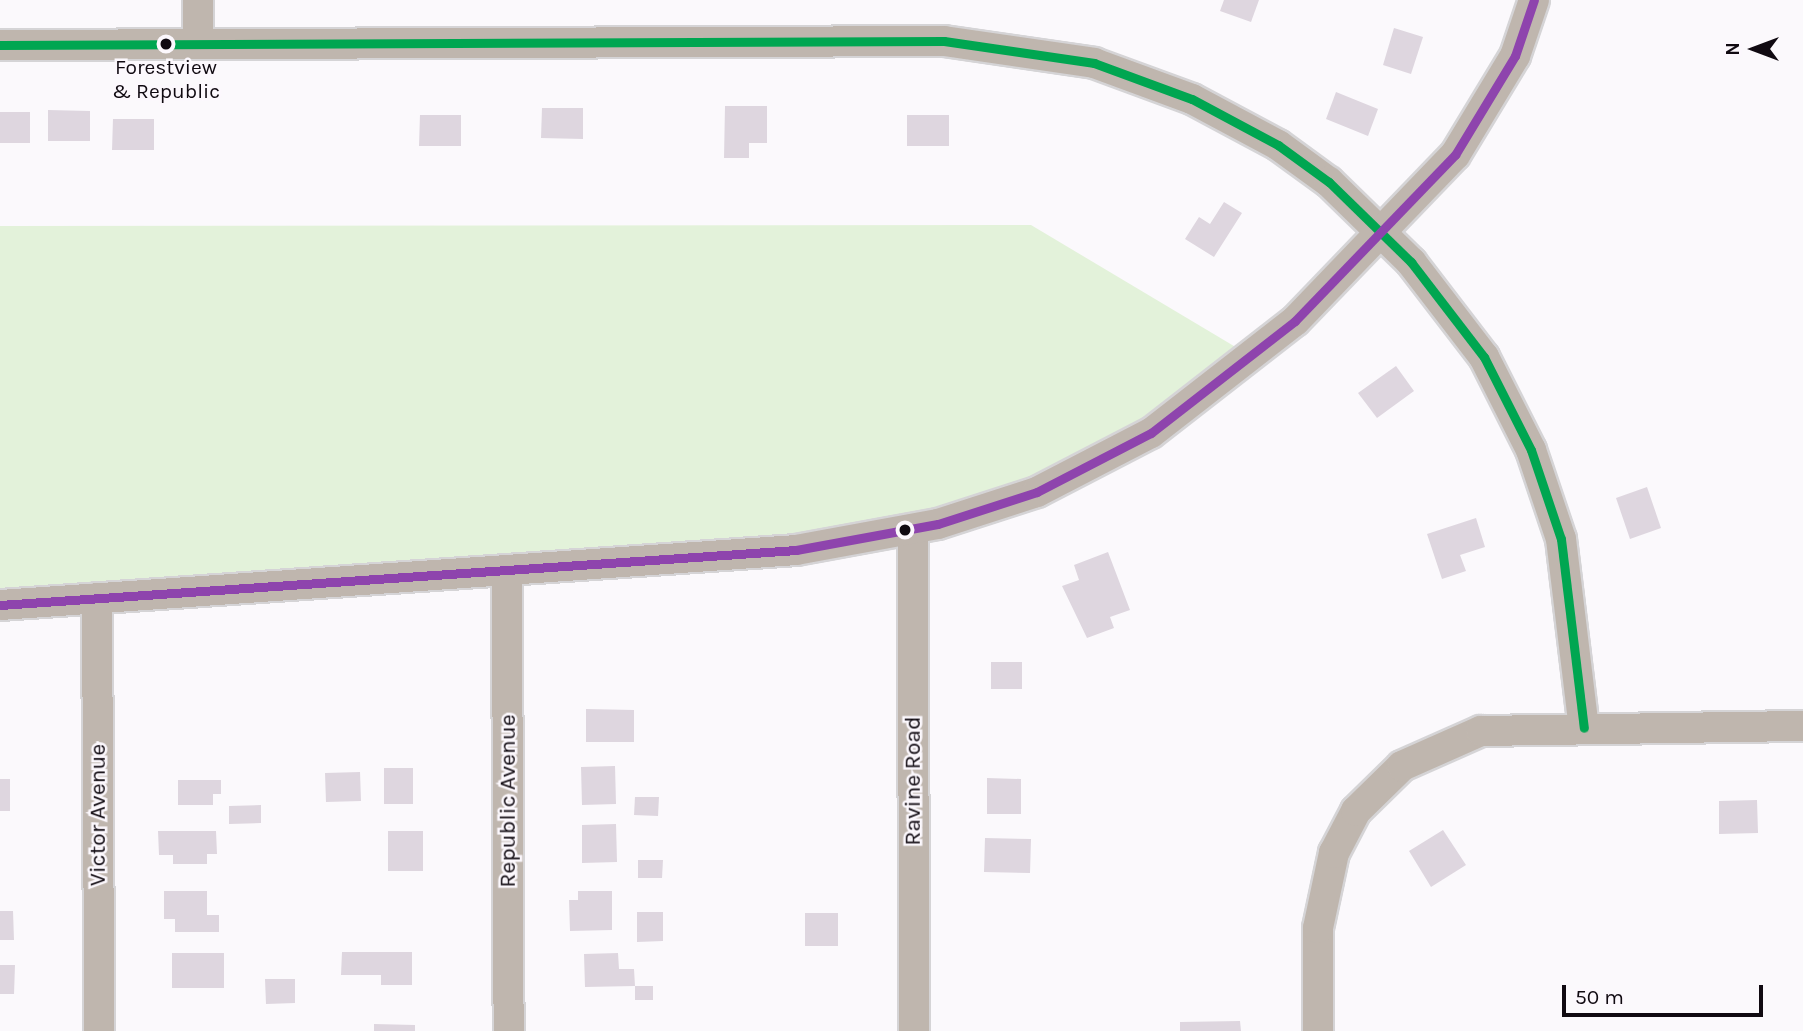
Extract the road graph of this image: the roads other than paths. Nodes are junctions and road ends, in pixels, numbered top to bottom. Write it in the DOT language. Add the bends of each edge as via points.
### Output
graph roads {
  1 [pos="198,0"];
  2 [pos="1534,0"];
  3 [pos="198,43"];
  4 [pos="0,44"];
  5 [pos="1382,233"];
  6 [pos="913,530"];
  7 [pos="507,570"];
  8 [pos="97,598"];
  9 [pos="0,605"];
  10 [pos="1803,726"];
  11 [pos="1584,728"];
  12 [pos="99,1031"];
  13 [pos="509,1031"];
  14 [pos="914,1031"];
  15 [pos="1318,1031"];
  1 -- 3 [label="street"];
  2 -- 5 [label="street" via="1515,56 1478,124"];
  3 -- 4 [label="street"];
  3 -- 5 [label="street" via="944,41 1013,46 1125,73 1242,124 1329,182"];
  5 -- 6 [label="street" via="1254,358 1151,433 1037,492"];
  5 -- 11 [label="street" via="1453,312 1531,450 1571,592"];
  6 -- 7 [label="street" via="796,550"];
  6 -- 14 [label="street, Ravine Road"];
  7 -- 8 [label="street"];
  7 -- 13 [label="street, Republic Avenue"];
  8 -- 9 [label="street"];
  8 -- 12 [label="street, Victor Avenue"];
  10 -- 11 [label="street"];
  11 -- 15 [label="street" via="1481,731 1450,739 1402,766 1365,800 1343,832 1322,892"];
}
